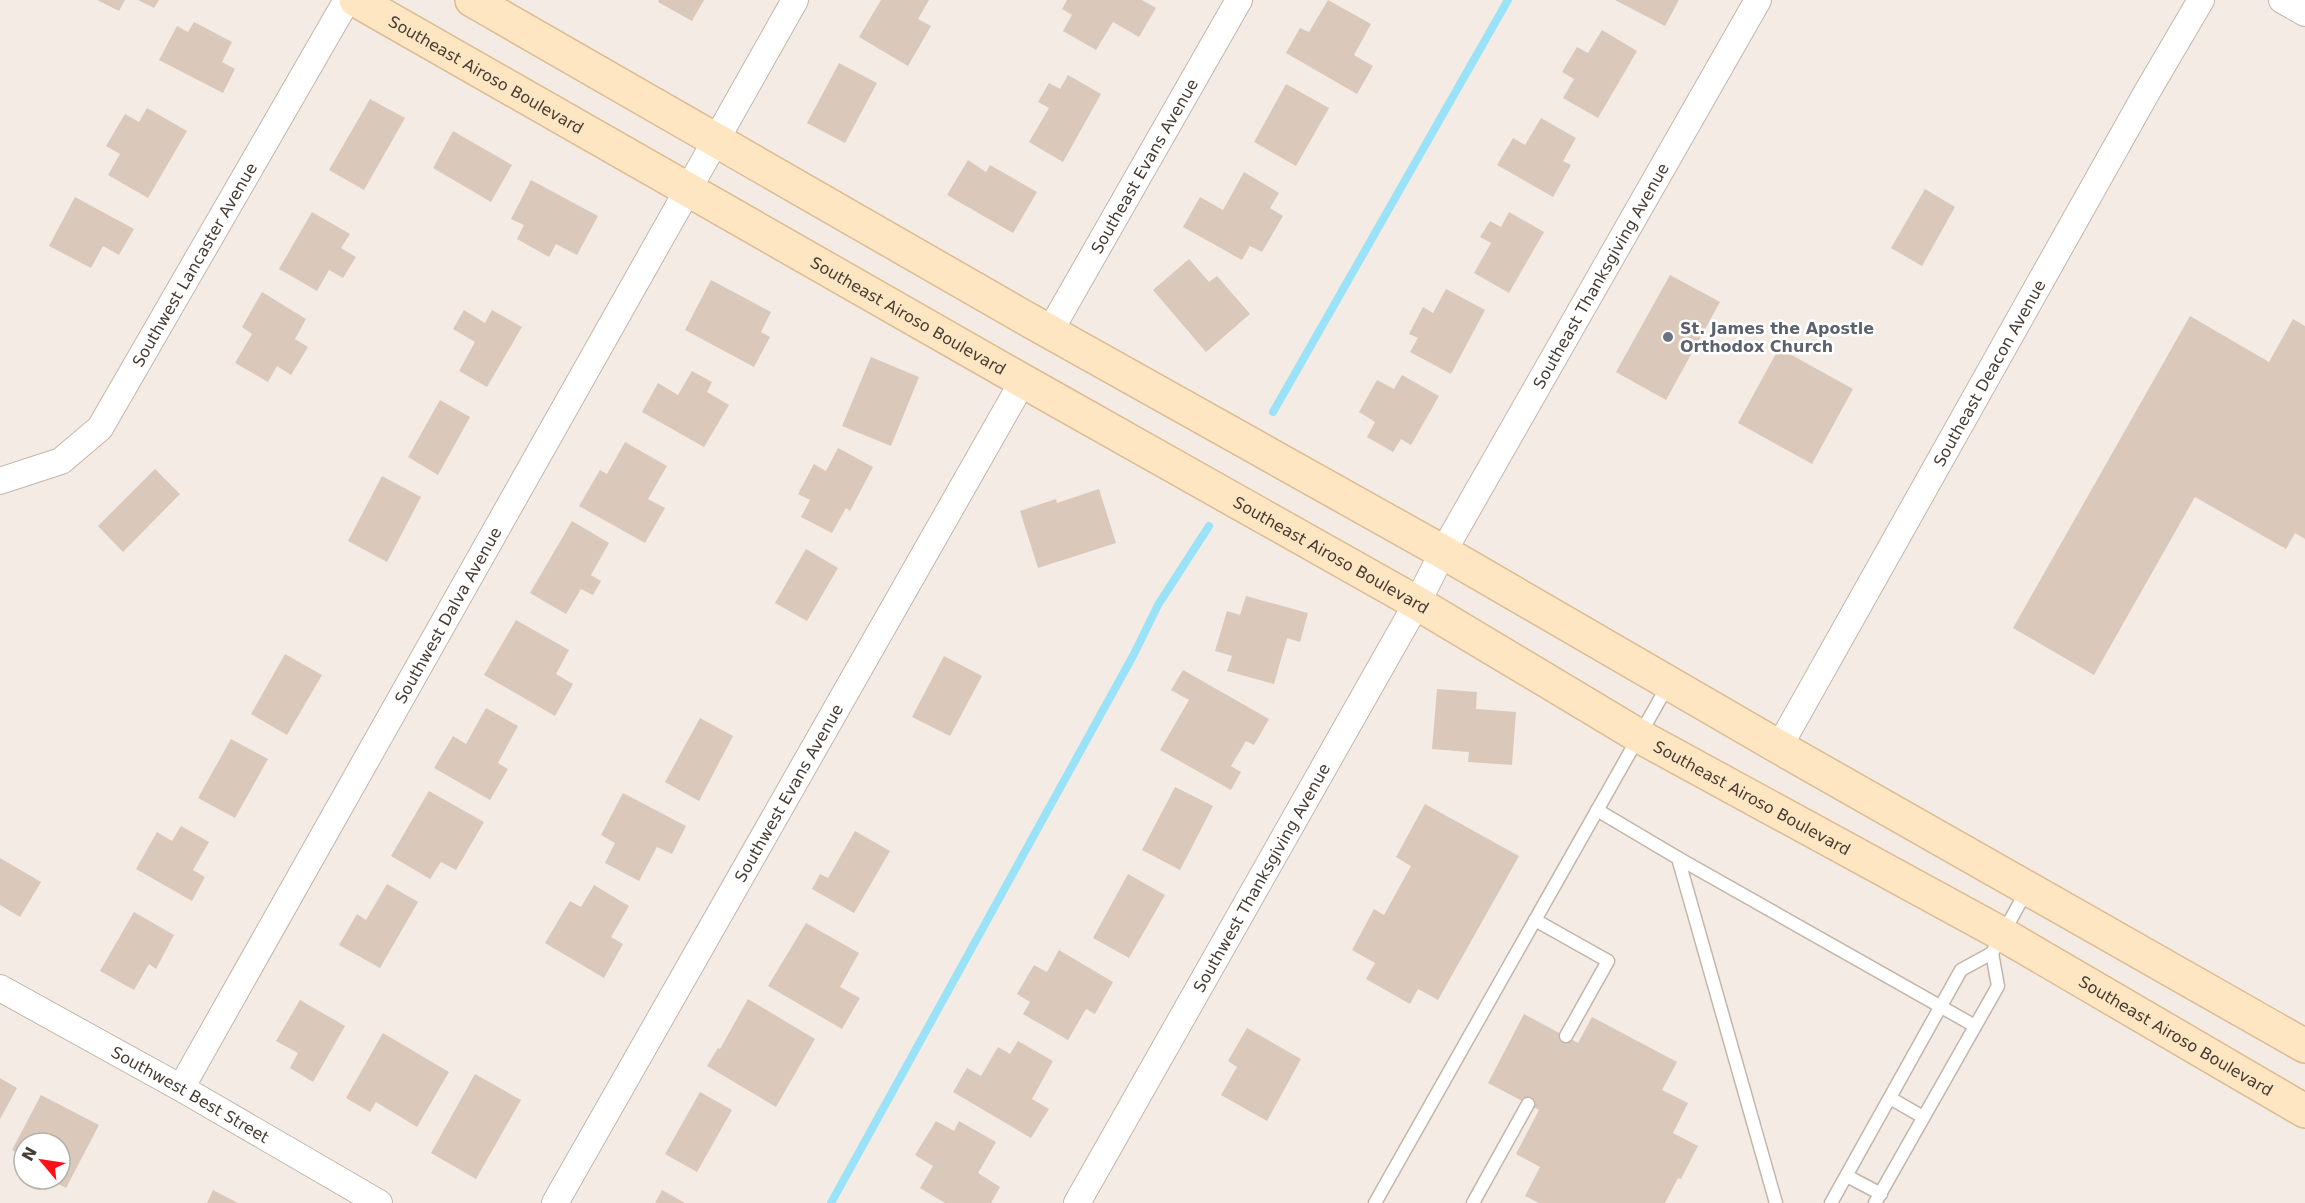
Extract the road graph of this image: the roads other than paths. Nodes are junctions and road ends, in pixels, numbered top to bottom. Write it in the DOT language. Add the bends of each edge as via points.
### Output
graph roads {
  1 [pos="347,0"];
  2 [pos="356,0"];
  3 [pos="472,0"];
  4 [pos="795,0"];
  5 [pos="1239,0"];
  6 [pos="1758,0"];
  7 [pos="2201,0"];
  8 [pos="2282,0"];
  9 [pos="2305,13"];
  10 [pos="715,141"];
  11 [pos="688,189"];
  12 [pos="1050,331"];
  13 [pos="1023,381"];
  14 [pos="0,481"];
  15 [pos="1443,552"];
  16 [pos="1416,603"];
  17 [pos="1669,683"];
  18 [pos="1639,736"];
  19 [pos="1779,747"];
  20 [pos="1597,810"];
  21 [pos="1678,858"];
  22 [pos="2028,890"];
  23 [pos="1535,920"];
  24 [pos="1997,944"];
  25 [pos="0,988"];
  26 [pos="1941,1007"];
  27 [pos="1975,1026"];
  28 [pos="1566,1036"];
  29 [pos="2305,1046"];
  30 [pos="181,1088"];
  31 [pos="1890,1098"];
  32 [pos="1528,1104"];
  33 [pos="2305,1111"];
  34 [pos="1923,1117"];
  35 [pos="1847,1176"];
  36 [pos="1878,1199"];
  37 [pos="379,1203"];
  38 [pos="555,1203"];
  39 [pos="1077,1203"];
  40 [pos="1375,1203"];
  41 [pos="1473,1203"];
  42 [pos="1776,1203"];
  43 [pos="1832,1203"];
  1 -- 14 [label="street, Southwest Lancaster Avenue" via="100,428 61,461"];
  2 -- 11 [label="main road, Southeast Airoso Boulevard"];
  3 -- 10 [label="main road"];
  4 -- 10 [label="street, Southwest Dalva Avenue"];
  5 -- 12 [label="street, Southeast Evans Avenue"];
  6 -- 15 [label="street, Southeast Thanksgiving Avenue"];
  7 -- 19 [label="street, Southeast Deacon Avenue"];
  8 -- 9 [label="street"];
  10 -- 11 [label="street, Southwest Dalva Avenue"];
  10 -- 12 [label="main road"];
  11 -- 13 [label="main road, Southeast Airoso Boulevard"];
  11 -- 30 [label="street, Southwest Dalva Avenue"];
  12 -- 15 [label="main road"];
  13 -- 16 [label="main road, Southeast Airoso Boulevard"];
  13 -- 38 [label="street, Southwest Evans Avenue"];
  15 -- 16 [label="street, Southwest Thanksgiving Avenue"];
  15 -- 17 [label="main road"];
  16 -- 18 [label="main road, Southeast Airoso Boulevard"];
  16 -- 39 [label="street, Southwest Thanksgiving Avenue"];
  17 -- 18 [label="lane"];
  17 -- 19 [label="main road"];
  18 -- 20 [label="lane"];
  18 -- 24 [label="main road, Southeast Airoso Boulevard"];
  19 -- 22 [label="main road"];
  20 -- 21 [label="lane"];
  20 -- 23 [label="lane"];
  21 -- 26 [label="lane"];
  21 -- 42 [label="lane"];
  22 -- 24 [label="lane"];
  22 -- 29 [label="main road"];
  23 -- 28 [label="lane" via="1608,961"];
  23 -- 40 [label="lane"];
  24 -- 26 [label="lane" via="1961,970"];
  24 -- 27 [label="lane" via="1998,986"];
  24 -- 33 [label="main road, Southeast Airoso Boulevard"];
  25 -- 30 [label="street, Southwest Best Street"];
  26 -- 27 [label="lane"];
  26 -- 31 [label="lane"];
  27 -- 34 [label="lane"];
  30 -- 37 [label="street, Southwest Best Street"];
  31 -- 34 [label="lane"];
  31 -- 35 [label="lane"];
  32 -- 41 [label="lane"];
  34 -- 36 [label="lane"];
  35 -- 36 [label="lane"];
  35 -- 43 [label="lane"];
}
